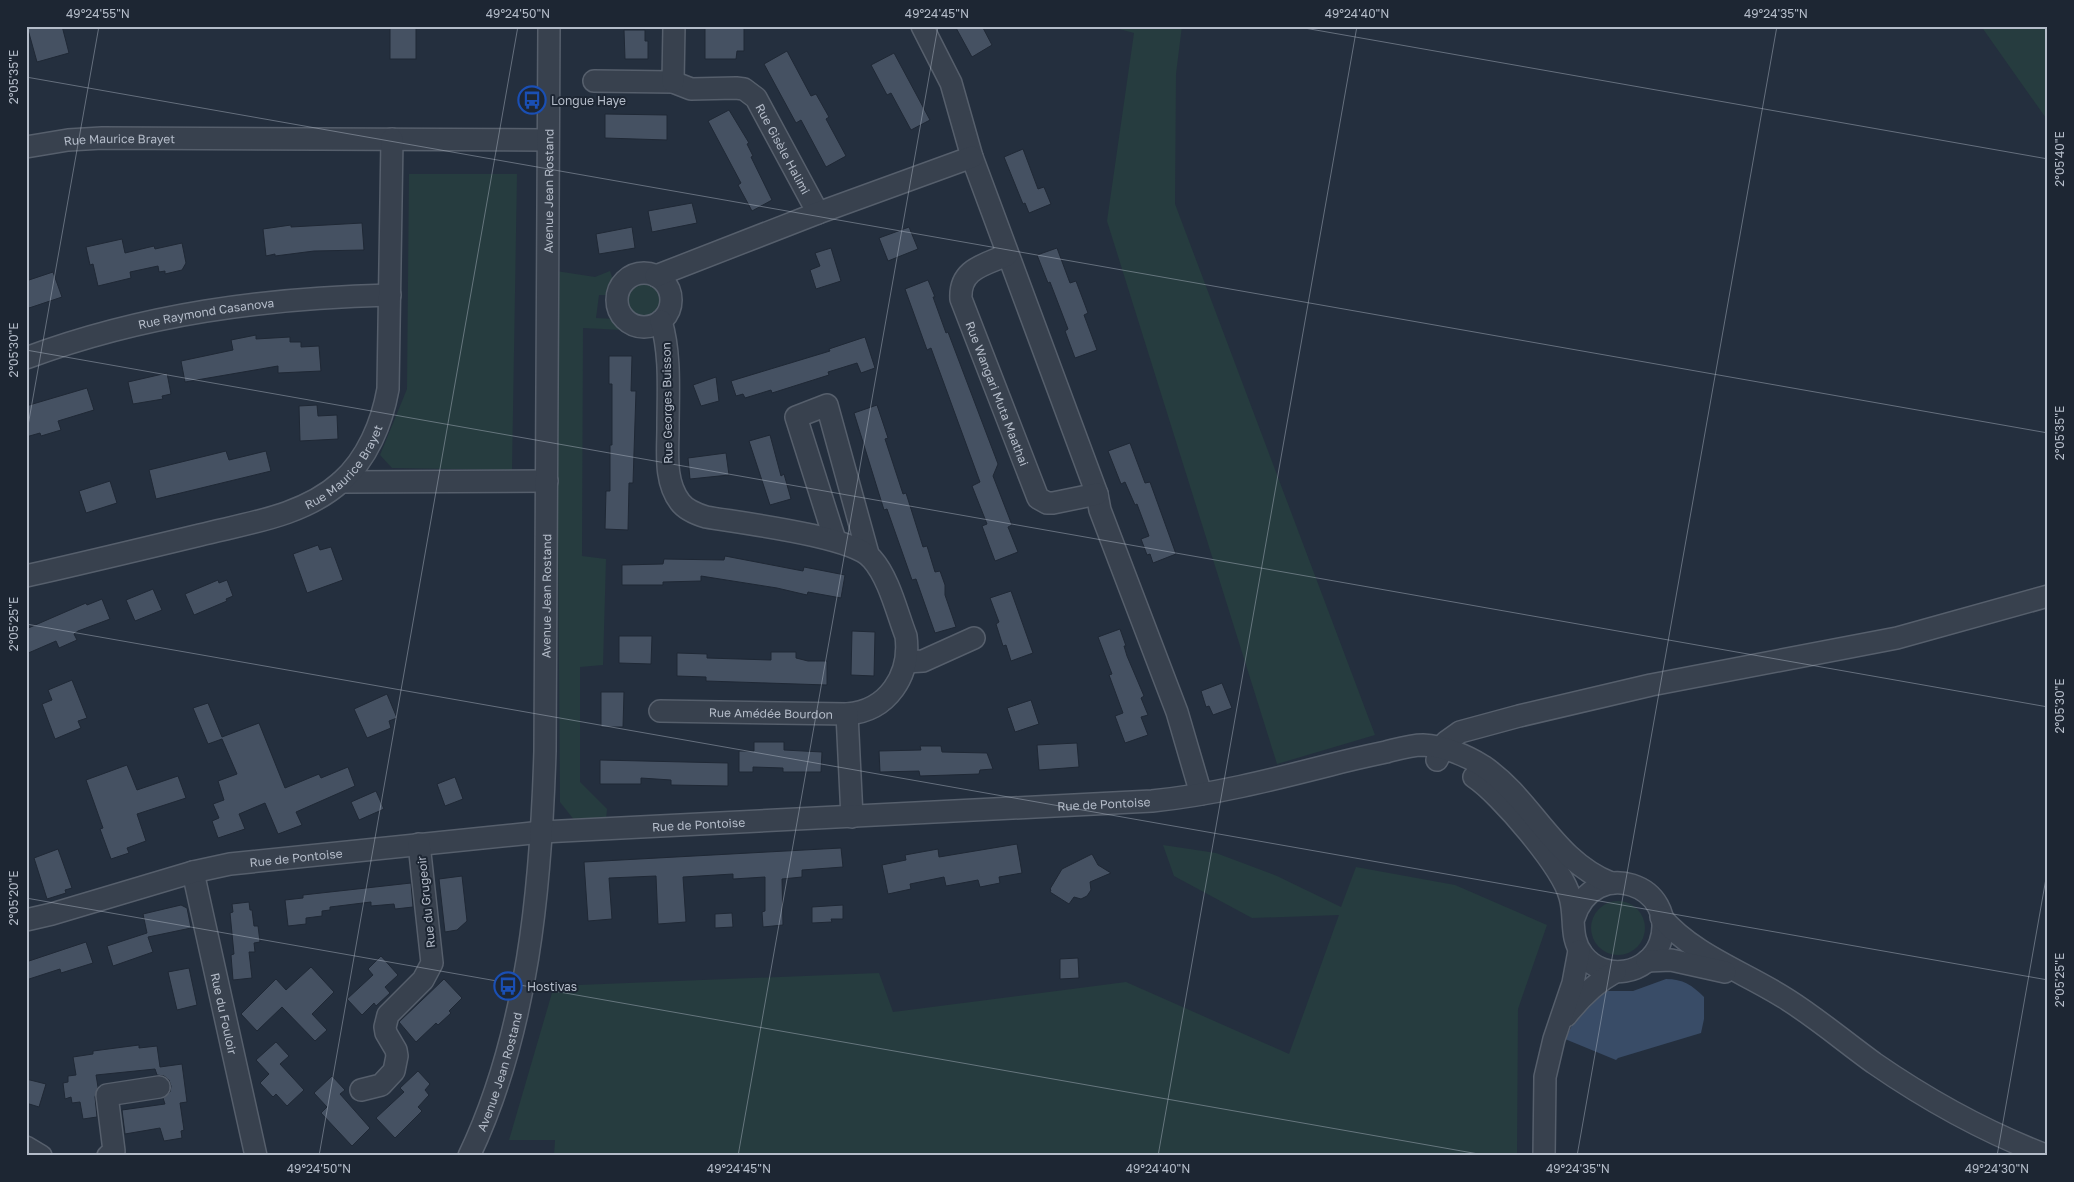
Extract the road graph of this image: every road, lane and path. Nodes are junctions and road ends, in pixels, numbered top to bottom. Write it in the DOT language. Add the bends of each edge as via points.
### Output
graph roads {
  1 [pos="549,26"];
  2 [pos="674,26"];
  3 [pos="922,26"];
  4 [pos="594,82"];
  5 [pos="673,82"];
  6 [pos="392,139"];
  7 [pos="548,140"];
  8 [pos="26,147"];
  9 [pos="972,157"];
  10 [pos="818,213"];
  11 [pos="1007,255"];
  12 [pos="656,276"];
  13 [pos="390,296"];
  14 [pos="661,320"];
  15 [pos="26,358"];
  16 [pos="547,481"];
  17 [pos="341,482"];
  18 [pos="1097,494"];
  19 [pos="835,540"];
  20 [pos="868,554"];
  21 [pos="26,576"];
  22 [pos="2048,596"];
  23 [pos="974,638"];
  24 [pos="906,662"];
  25 [pos="660,711"];
  26 [pos="848,714"];
  27 [pos="1440,754"];
  28 [pos="1201,794"];
  29 [pos="852,817"];
  30 [pos="542,832"];
  31 [pos="419,844"];
  32 [pos="193,872"];
  33 [pos="1611,883"];
  34 [pos="1662,917"];
  35 [pos="1574,918"];
  36 [pos="26,920"];
  37 [pos="1580,950"];
  38 [pos="1647,961"];
  39 [pos="1615,972"];
  40 [pos="1748,978"];
  41 [pos="1561,1022"];
  42 [pos="159,1087"];
  43 [pos="371,1087"];
  44 [pos="26,1147"];
  45 [pos="41,1156"];
  46 [pos="108,1156"];
  47 [pos="256,1156"];
  48 [pos="469,1156"];
  49 [pos="1544,1156"];
  50 [pos="2048,1156"];
  1 -- 7 [label="street, Avenue Jean Rostand"];
  2 -- 5 [label="street"];
  3 -- 9 [label="street" via="951,83"];
  4 -- 5 [label="street, Rue Gisèle Halimi"];
  5 -- 10 [label="street, Rue Gisèle Halimi" via="691,89 736,88 756,98"];
  6 -- 7 [label="street, Rue Maurice Brayet"];
  6 -- 8 [label="street, Rue Maurice Brayet" via="96,138"];
  6 -- 13 [label="street, Rue Maurice Brayet"];
  7 -- 16 [label="street, Avenue Jean Rostand"];
  9 -- 10 [label="street, Rue Georges Buisson"];
  9 -- 11 [label="street"];
  10 -- 12 [label="street, Rue Georges Buisson"];
  11 -- 18 [label="street"];
  11 -- 18 [label="street, Rue Wangari Muta Maathai" via="972,270 962,286 961,300 1038,498 1053,503"];
  12 -- 14 [label="street" via="664,282 671,297"];
  12 -- 14 [label="street, Rue Georges Buisson" via="646,273 631,276 620,287 617,301 622,315 633,324 647,326"];
  13 -- 15 [label="street, Rue Raymond Casanova" via="290,300 184,314 93,335"];
  13 -- 17 [label="street, Rue Maurice Brayet" via="386,401 368,447"];
  14 -- 19 [label="street, Rue Georges Buisson" via="667,350 668,466 673,489 681,504 706,517"];
  16 -- 17 [label="street"];
  16 -- 30 [label="street, Avenue Jean Rostand"];
  17 -- 21 [label="street, Rue Maurice Brayet" via="302,506 272,517"];
  18 -- 28 [label="street" via="1100,510 1177,712"];
  19 -- 20 [label="street, Rue Georges Buisson"];
  19 -- 20 [label="street" via="796,416 827,405"];
  20 -- 24 [label="street" via="883,577 906,636"];
  22 -- 27 [label="street" via="1897,638 1566,704 1460,732 1452,736"];
  23 -- 24 [label="street" via="923,661"];
  24 -- 26 [label="street, Rue Amédée Bourdon" via="900,679 881,703 865,712"];
  25 -- 26 [label="street, Rue Amédée Bourdon"];
  26 -- 29 [label="street"];
  27 -- 28 [label="street, Rue de Pontoise" via="1376,754"];
  27 -- 33 [label="street" via="1479,764 1500,779 1567,855 1590,873"];
  27 -- 35 [label="street" via="1498,798 1556,869 1570,898"];
  28 -- 29 [label="street, Rue de Pontoise" via="1110,804"];
  29 -- 30 [label="street, Rue de Pontoise"];
  30 -- 31 [label="street, Rue de Pontoise"];
  30 -- 48 [label="street, Avenue Jean Rostand" via="532,927 516,1014 501,1075"];
  31 -- 32 [label="street, Rue de Pontoise" via="230,864"];
  31 -- 43 [label="street, Rue du Grugeoir" via="432,963 423,980 388,1015 386,1033 397,1056 394,1071"];
  32 -- 36 [label="street, Rue de Pontoise"];
  32 -- 47 [label="street, Rue du Fouloir"];
  33 -- 34 [label="street" via="1631,884 1643,890 1657,905"];
  33 -- 35 [label="street" via="1587,895"];
  34 -- 38 [label="street" via="1659,945"];
  34 -- 40 [label="street" via="1691,944"];
  35 -- 37 [label="street" via="1573,932"];
  37 -- 39 [label="street" via="1595,966"];
  37 -- 41 [label="street"];
  38 -- 39 [label="street" via="1629,971"];
  38 -- 40 [label="street" via="1681,962"];
  39 -- 41 [label="street" via="1589,991"];
  40 -- 50 [label="street" via="1789,1000 1873,1062 1941,1106 1996,1135"];
  41 -- 49 [label="street" via="1545,1076"];
  42 -- 46 [label="street" via="107,1095 114,1151"];
  44 -- 45 [label="street"];
}
